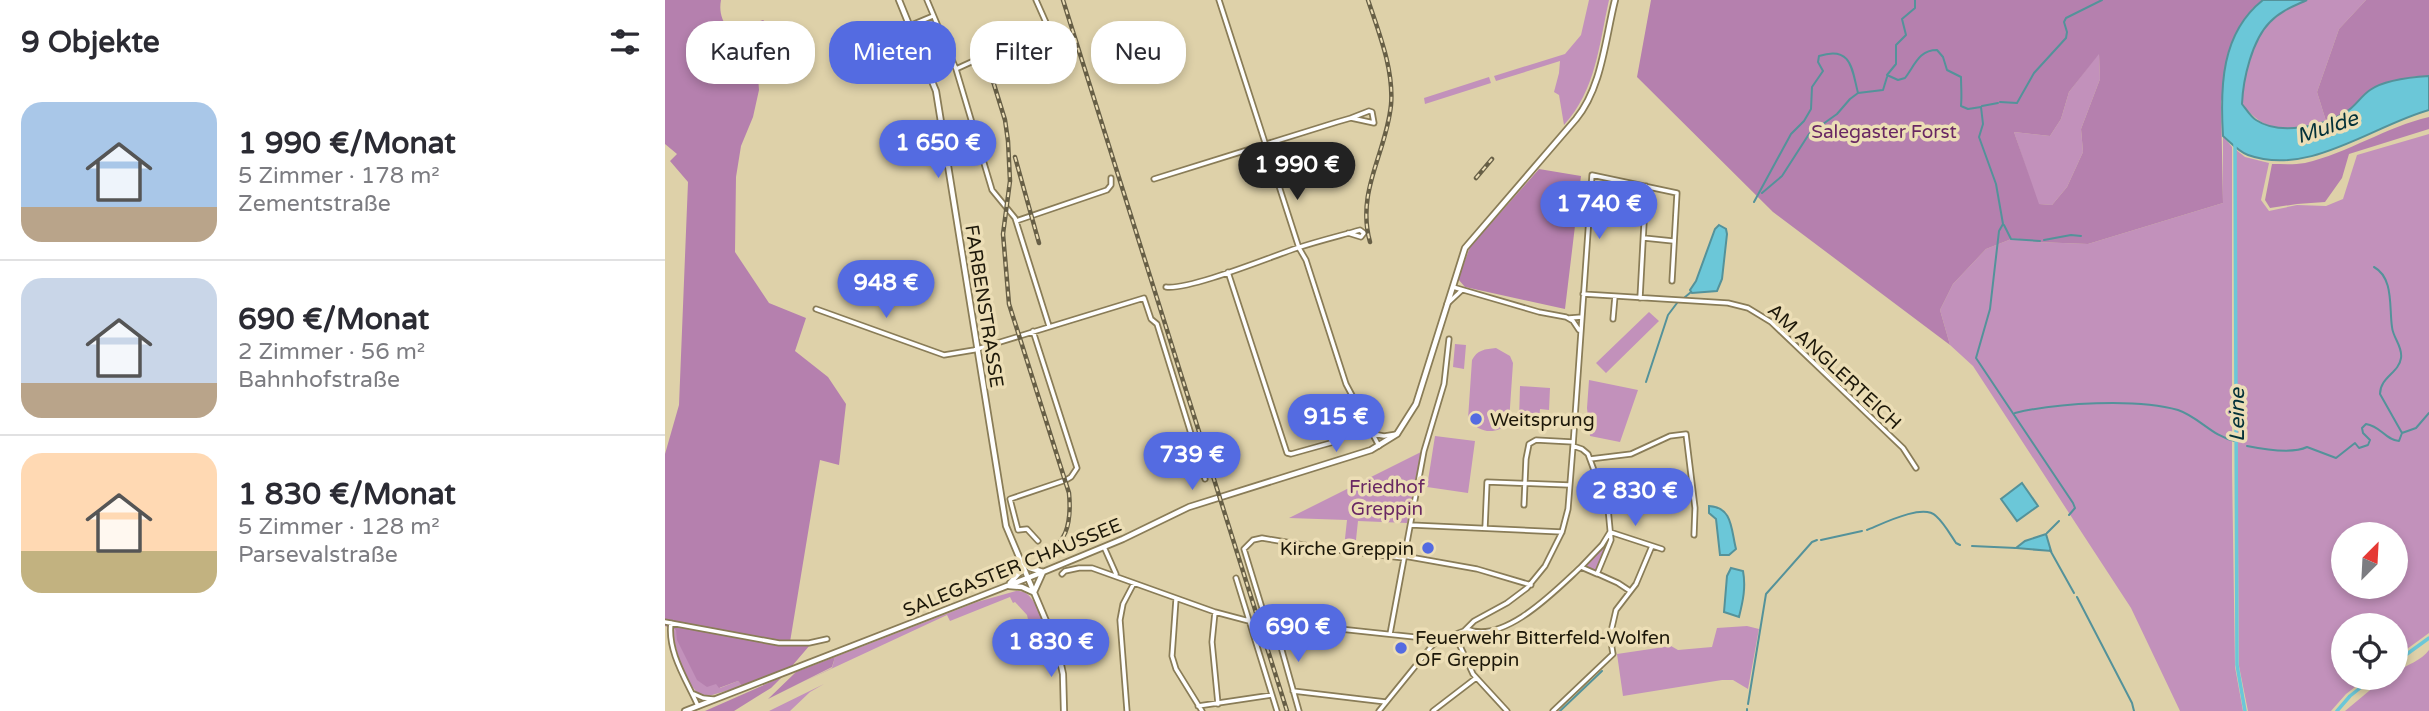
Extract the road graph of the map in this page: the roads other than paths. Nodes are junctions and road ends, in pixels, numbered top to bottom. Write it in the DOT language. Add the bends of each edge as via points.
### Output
graph roads {
  1 [pos="899,0"];
  2 [pos="927,0"];
  3 [pos="1036,0"];
  4 [pos="1219,0"];
  5 [pos="1615,0"];
  6 [pos="933,16"];
  7 [pos="907,21"];
  8 [pos="921,21"];
  9 [pos="935,21"];
  10 [pos="956,69"];
  11 [pos="933,84"];
  12 [pos="1351,118"];
  13 [pos="1266,146"];
  14 [pos="1111,178"];
  15 [pos="1154,179"];
  16 [pos="1646,186"];
  17 [pos="1589,214"];
  18 [pos="1645,218"];
  19 [pos="1016,221"];
  20 [pos="1348,233"];
  21 [pos="1644,238"];
  22 [pos="1674,241"];
  23 [pos="1299,247"];
  24 [pos="1228,272"];
  25 [pos="1672,281"];
  26 [pos="1452,286"];
  27 [pos="1166,287"];
  28 [pos="1462,290"];
  29 [pos="1583,294"];
  30 [pos="1615,296"];
  31 [pos="1640,298"];
  32 [pos="1447,304"];
  33 [pos="816,309"];
  34 [pos="1582,317"];
  35 [pos="1569,318"];
  36 [pos="1613,319"];
  37 [pos="1049,327"];
  38 [pos="1033,331"];
  39 [pos="1580,332"];
  40 [pos="1449,339"];
  41 [pos="978,349"];
  42 [pos="1367,422"];
  43 [pos="1373,434"];
  44 [pos="1397,434"];
  45 [pos="1573,444"];
  46 [pos="1379,446"];
  47 [pos="1590,459"];
  48 [pos="1916,468"];
  49 [pos="1205,479"];
  50 [pos="1525,484"];
  51 [pos="1569,485"];
  52 [pos="1524,505"];
  53 [pos="1410,525"];
  54 [pos="1485,528"];
  55 [pos="1562,532"];
  56 [pos="1610,533"];
  57 [pos="1693,535"];
  58 [pos="1038,541"];
  59 [pos="1652,546"];
  60 [pos="1104,547"];
  61 [pos="1662,549"];
  62 [pos="1404,557"];
  63 [pos="1020,560"];
  64 [pos="1581,567"];
  65 [pos="1043,572"];
  66 [pos="1062,574"];
  67 [pos="1597,574"];
  68 [pos="1117,576"];
  69 [pos="1028,578"];
  70 [pos="1236,578"];
  71 [pos="1134,583"];
  72 [pos="1531,585"];
  73 [pos="1007,586"];
  74 [pos="1630,591"];
  75 [pos="1034,593"];
  76 [pos="1177,598"];
  77 [pos="1216,612"];
  78 [pos="1249,621"];
  79 [pos="665,622"];
  80 [pos="1274,622"];
  81 [pos="671,624"];
  82 [pos="1467,629"];
  83 [pos="1390,634"];
  84 [pos="1455,635"];
  85 [pos="827,639"];
  86 [pos="1434,643"];
  87 [pos="1476,678"];
  88 [pos="1293,691"];
  89 [pos="693,692"];
  90 [pos="1272,695"];
  91 [pos="715,699"];
  92 [pos="1386,702"];
  93 [pos="1218,704"];
  94 [pos="698,706"];
  95 [pos="1199,706"];
  96 [pos="1504,710"];
  97 [pos="685,711"];
  98 [pos="1064,711"];
  99 [pos="1127,711"];
  100 [pos="1202,711"];
  101 [pos="1277,711"];
  102 [pos="1299,711"];
  103 [pos="1379,711"];
  104 [pos="1433,711"];
  105 [pos="1553,711"];
  1 -- 7 [label="main road, FARBENSTRASSE"];
  2 -- 6 [label="street"];
  3 -- 10 [label="street" via="1048,27"];
  4 -- 13 [label="street"];
  5 -- 26 [label="main road, SALEGASTER CHAUSSEE" via="1590,98 1468,243"];
  6 -- 8 [label="street"];
  6 -- 9 [label="street"];
  10 -- 19 [label="street" via="993,193"];
  11 -- 41 [label="main road, FARBENSTRASSE"];
  12 -- 12 [label="street" via="1374,123 1375,120 1369,111"];
  12 -- 13 [label="street"];
  13 -- 15 [label="street"];
  13 -- 23 [label="street"];
  14 -- 19 [label="street" via="1107,190"];
  16 -- 17 [label="street" via="1592,175"];
  16 -- 18 [label="street"];
  16 -- 22 [label="street" via="1678,193"];
  17 -- 18 [label="street"];
  17 -- 29 [label="street"];
  18 -- 21 [label="street"];
  19 -- 37 [label="street"];
  20 -- 23 [label="street"];
  21 -- 22 [label="street"];
  21 -- 31 [label="street"];
  22 -- 25 [label="street"];
  23 -- 24 [label="street"];
  23 -- 42 [label="street" via="1346,384"];
  24 -- 27 [label="street"];
  24 -- 42 [label="street" via="1287,453 1334,442"];
  26 -- 28 [label="street"];
  26 -- 32 [label="main road, SALEGASTER CHAUSSEE"];
  28 -- 32 [label="street"];
  28 -- 35 [label="street"];
  29 -- 30 [label="street, AM ANGLERTEICH"];
  29 -- 34 [label="street"];
  30 -- 31 [label="street, AM ANGLERTEICH"];
  30 -- 36 [label="street"];
  31 -- 48 [label="street, AM ANGLERTEICH" via="1735,304 1759,314 1903,448"];
  32 -- 44 [label="main road, SALEGASTER CHAUSSEE" via="1416,404"];
  33 -- 41 [label="street" via="941,354"];
  34 -- 35 [label="street"];
  34 -- 39 [label="street"];
  35 -- 39 [label="street"];
  37 -- 38 [label="street"];
  37 -- 49 [label="street" via="1144,298 1157,324"];
  38 -- 41 [label="street"];
  38 -- 58 [label="street" via="1077,468 1066,480 1010,499 1015,526 1027,529"];
  39 -- 45 [label="street"];
  40 -- 53 [label="street" via="1444,384 1424,451"];
  41 -- 63 [label="main road, FARBENSTRASSE" via="1006,526"];
  42 -- 43 [label="street"];
  43 -- 44 [label="street"];
  43 -- 46 [label="street"];
  44 -- 46 [label="main road, SALEGASTER CHAUSSEE"];
  45 -- 47 [label="street"];
  45 -- 50 [label="street" via="1531,442"];
  45 -- 51 [label="street"];
  46 -- 60 [label="main road, SALEGASTER CHAUSSEE" via="1189,507"];
  47 -- 56 [label="street" via="1608,508"];
  47 -- 57 [label="street" via="1631,454 1670,436 1686,434 1695,508"];
  50 -- 51 [label="street"];
  50 -- 52 [label="street"];
  50 -- 54 [label="street" via="1487,482"];
  51 -- 55 [label="street"];
  53 -- 54 [label="street"];
  53 -- 62 [label="street"];
  54 -- 55 [label="street"];
  55 -- 72 [label="street"];
  56 -- 59 [label="street"];
  56 -- 64 [label="street"];
  56 -- 67 [label="street"];
  59 -- 61 [label="street"];
  59 -- 74 [label="street"];
  60 -- 65 [label="main road, SALEGASTER CHAUSSEE"];
  60 -- 68 [label="street"];
  62 -- 72 [label="street" via="1477,569"];
  62 -- 80 [label="street" via="1253,540 1244,551 1263,615"];
  62 -- 83 [label="street"];
  63 -- 65 [label="main road"];
  63 -- 69 [label="main road, FARBENSTRASSE"];
  63 -- 73 [label="main road" via="1018,576"];
  64 -- 67 [label="street"];
  64 -- 82 [label="street" via="1523,616 1494,628"];
  65 -- 69 [label="main road, SALEGASTER CHAUSSEE"];
  65 -- 75 [label="main road"];
  66 -- 68 [label="street" via="1085,568"];
  67 -- 74 [label="street"];
  68 -- 71 [label="street"];
  69 -- 73 [label="main road, SALEGASTER CHAUSSEE"];
  69 -- 75 [label="main road, FARBENSTRASSE"];
  70 -- 78 [label="street"];
  71 -- 76 [label="street"];
  71 -- 99 [label="street" via="1120,620"];
  72 -- 82 [label="street"];
  73 -- 75 [label="main road"];
  73 -- 91 [label="main road, SALEGASTER CHAUSSEE"];
  74 -- 105 [label="street" via="1616,610 1610,639 1613,654"];
  75 -- 98 [label="main road, FARBENSTRASSE" via="1059,655"];
  76 -- 77 [label="street"];
  76 -- 95 [label="street" via="1172,656"];
  77 -- 78 [label="street"];
  77 -- 93 [label="street" via="1212,642"];
  78 -- 90 [label="street"];
  79 -- 81 [label="street"];
  80 -- 83 [label="street"];
  80 -- 88 [label="street"];
  81 -- 85 [label="street" via="779,643"];
  81 -- 89 [label="street" via="674,652"];
  82 -- 84 [label="street"];
  83 -- 86 [label="street"];
  84 -- 86 [label="street"];
  84 -- 87 [label="street"];
  86 -- 92 [label="street"];
  87 -- 96 [label="street"];
  87 -- 104 [label="street"];
  88 -- 92 [label="street"];
  88 -- 102 [label="street"];
  89 -- 91 [label="street"];
  89 -- 94 [label="street"];
  90 -- 93 [label="street"];
  90 -- 101 [label="street"];
  91 -- 94 [label="main road, SALEGASTER CHAUSSEE"];
  92 -- 103 [label="street"];
  93 -- 95 [label="street"];
  94 -- 97 [label="main road, SALEGASTER CHAUSSEE"];
  95 -- 100 [label="street"];
}
